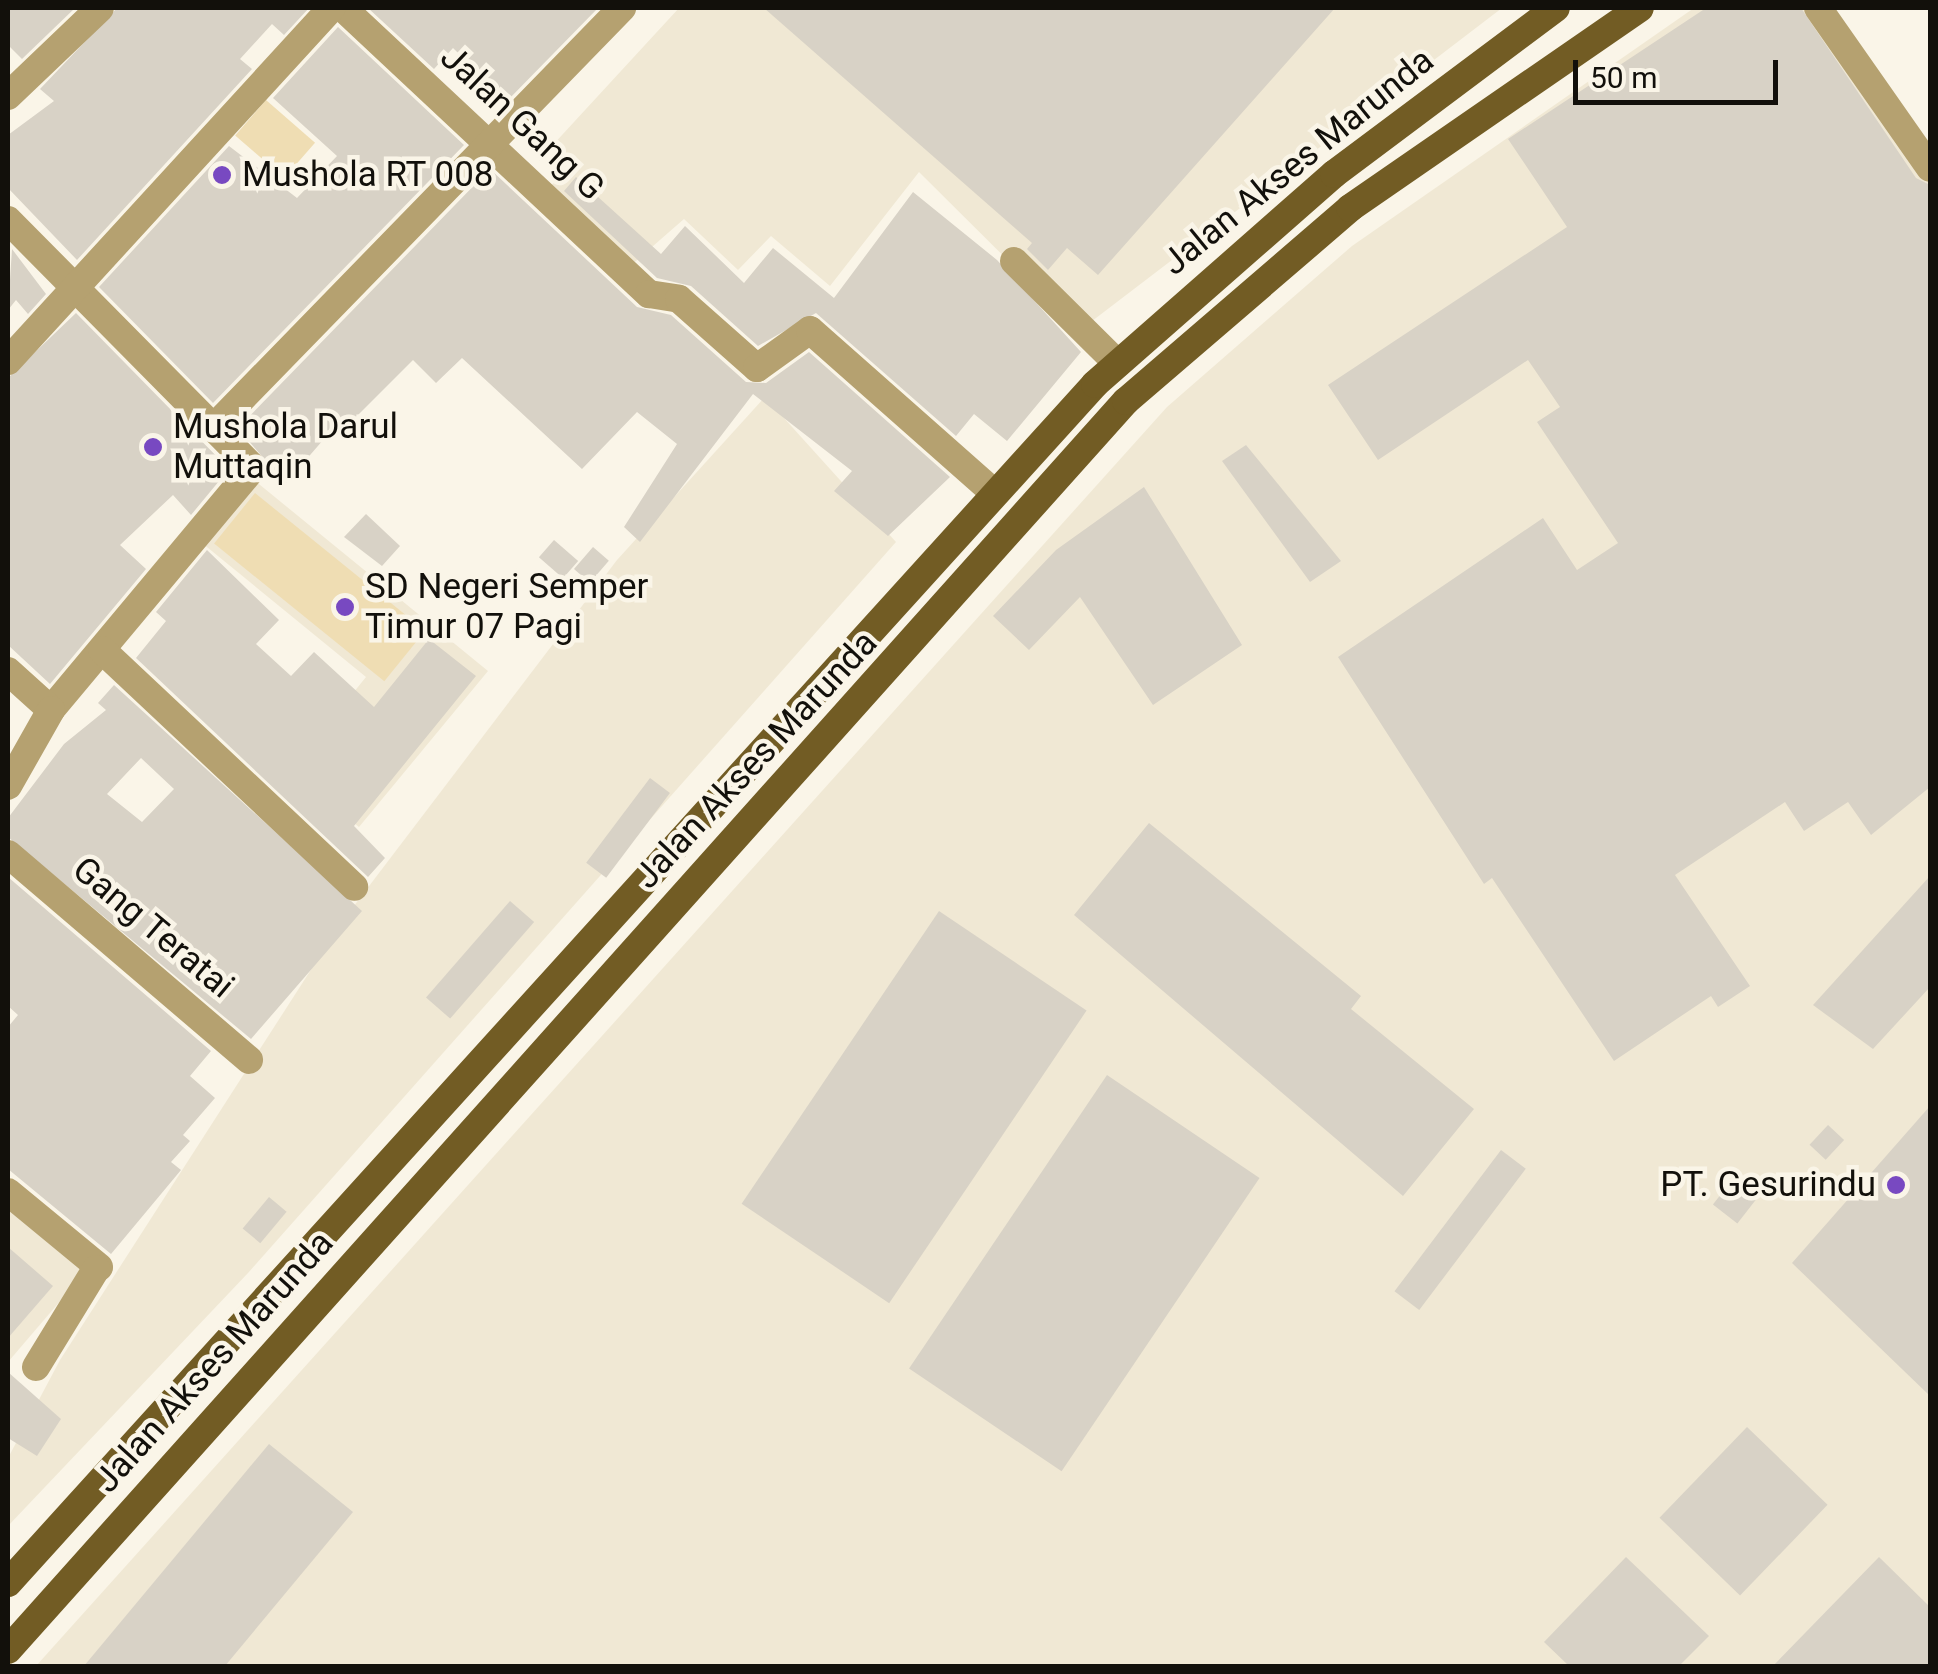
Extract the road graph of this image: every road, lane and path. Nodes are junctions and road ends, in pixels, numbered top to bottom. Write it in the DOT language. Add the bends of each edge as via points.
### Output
graph roads {
  1 [pos="100,8"];
  2 [pos="622,8"];
  3 [pos="1556,8"];
  4 [pos="1640,8"];
  5 [pos="1818,8"];
  6 [pos="347,9"];
  7 [pos="8,96"];
  8 [pos="486,142"];
  9 [pos="1930,168"];
  10 [pos="8,220"];
  11 [pos="1014,261"];
  12 [pos="74,297"];
  13 [pos="8,361"];
  14 [pos="1118,364"];
  15 [pos="217,424"];
  16 [pos="991,490"];
  17 [pos="102,650"];
  18 [pos="8,671"];
  19 [pos="49,719"];
  20 [pos="8,786"];
  21 [pos="8,854"];
  22 [pos="354,887"];
  23 [pos="249,1060"];
  24 [pos="8,1192"];
  25 [pos="36,1367"];
  26 [pos="8,1583"];
  27 [pos="8,1650"];
  1 -- 7 [label="street"];
  2 -- 8 [label="street"];
  3 -- 14 [label="main road, Jalan Akses Marunda" via="1334,174"];
  4 -- 27 [label="main road, Jalan Akses Marunda" via="1350,208 1126,400"];
  5 -- 9 [label="street"];
  6 -- 8 [label="street, Jalan Gang G"];
  6 -- 12 [label="street" via="186,158 146,220"];
  8 -- 15 [label="street"];
  8 -- 16 [label="street, Jalan Gang G" via="649,294 679,299 757,368 810,330"];
  10 -- 12 [label="street"];
  11 -- 14 [label="street"];
  12 -- 13 [label="street"];
  12 -- 15 [label="street"];
  14 -- 16 [label="main road, Jalan Akses Marunda"];
  15 -- 17 [label="street" via="251,462 252,476"];
  16 -- 26 [label="main road, Jalan Akses Marunda"];
  17 -- 19 [label="street"];
  17 -- 22 [label="street"];
  18 -- 19 [label="street"];
  19 -- 20 [label="street"];
  21 -- 23 [label="street, Gang Teratai"];
  24 -- 25 [label="street" via="98,1268"];
}
